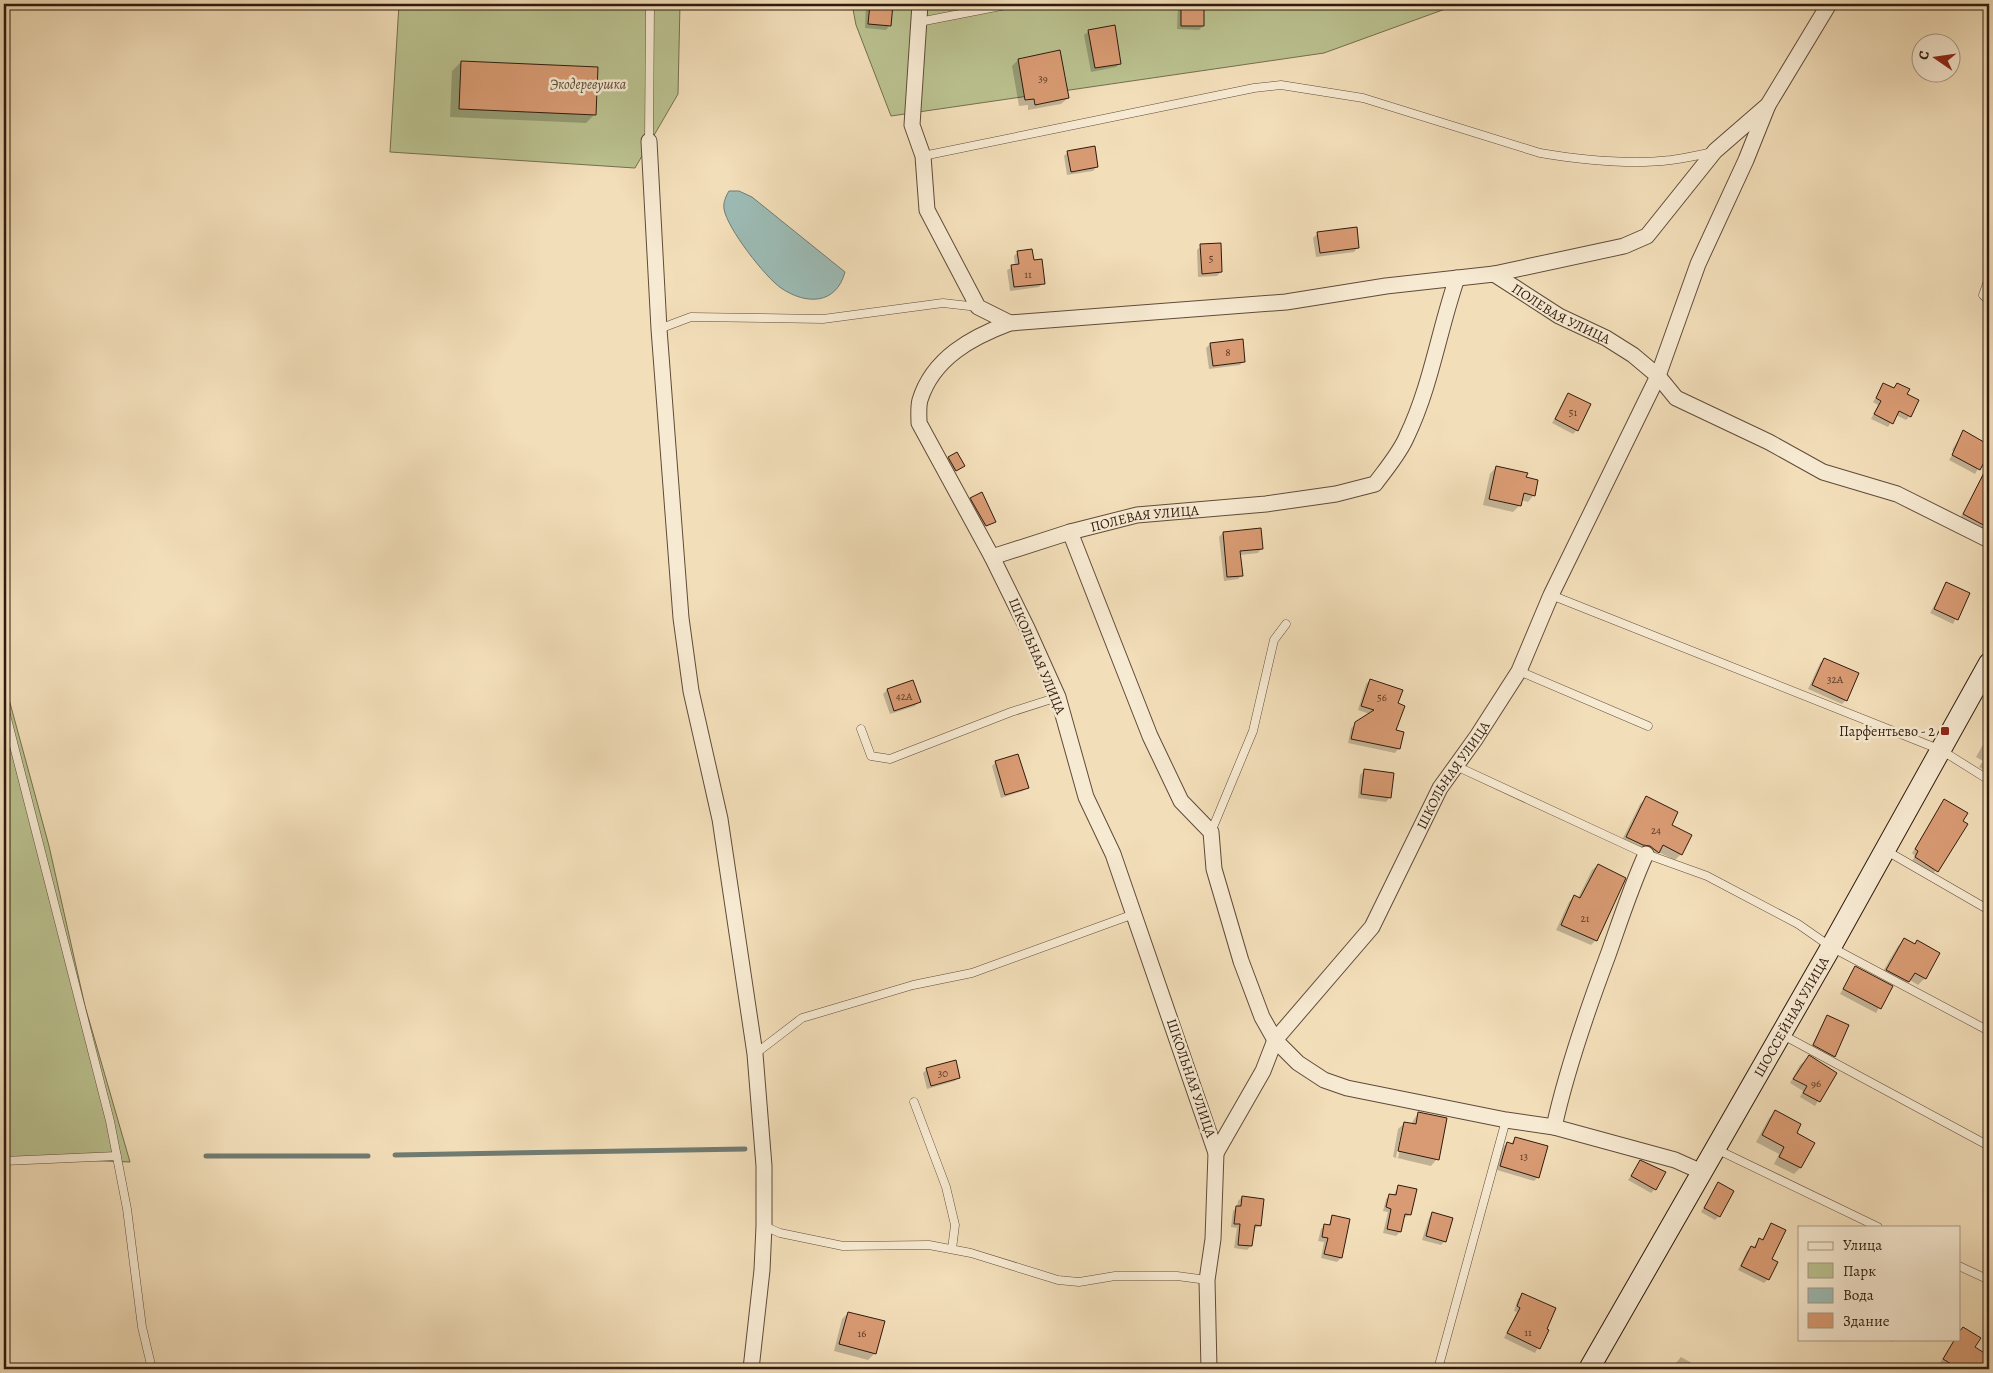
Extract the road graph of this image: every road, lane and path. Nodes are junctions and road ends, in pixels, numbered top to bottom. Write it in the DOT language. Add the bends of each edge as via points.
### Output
graph roads {
  1 [pos="650,4"];
  2 [pos="920,4"];
  3 [pos="1011,4"];
  4 [pos="1829,4"];
  5 [pos="920,22"];
  6 [pos="1768,105"];
  7 [pos="649,141"];
  8 [pos="1715,152"];
  9 [pos="923,156"];
  10 [pos="1494,274"];
  11 [pos="1457,278"];
  12 [pos="1989,278"];
  13 [pos="1989,301"];
  14 [pos="978,307"];
  15 [pos="1010,323"];
  16 [pos="658,329"];
  17 [pos="1658,376"];
  18 [pos="1070,532"];
  19 [pos="1989,540"];
  20 [pos="992,557"];
  21 [pos="1552,595"];
  22 [pos="1286,624"];
  23 [pos="1989,665"];
  24 [pos="1519,671"];
  25 [pos="1058,698"];
  26 [pos="4,707"];
  27 [pos="1648,726"];
  28 [pos="861,729"];
  29 [pos="1940,750"];
  30 [pos="1456,766"];
  31 [pos="1989,780"];
  32 [pos="1211,832"];
  33 [pos="1885,850"];
  34 [pos="1646,854"];
  35 [pos="1989,910"];
  36 [pos="1134,914"];
  37 [pos="1831,947"];
  38 [pos="1989,1031"];
  39 [pos="1781,1034"];
  40 [pos="1275,1040"];
  41 [pos="755,1054"];
  42 [pos="914,1102"];
  43 [pos="1506,1120"];
  44 [pos="1554,1127"];
  45 [pos="1989,1146"];
  46 [pos="1716,1149"];
  47 [pos="1216,1153"];
  48 [pos="117,1156"];
  49 [pos="4,1161"];
  50 [pos="1702,1172"];
  51 [pos="764,1226"];
  52 [pos="1876,1226"];
  53 [pos="952,1249"];
  54 [pos="1960,1266"];
  55 [pos="1207,1280"];
  56 [pos="1989,1280"];
  57 [pos="152,1369"];
  58 [pos="751,1369"];
  59 [pos="1209,1369"];
  60 [pos="1438,1369"];
  61 [pos="1589,1369"];
  1 -- 7 [label="lane"];
  2 -- 5 [label="street"];
  3 -- 5 [label="lane"];
  4 -- 6 [label="street"];
  5 -- 9 [label="street" via="912,125"];
  6 -- 8 [label="street"];
  6 -- 17 [label="street, ШКОЛЬНАЯ УЛИЦА" via="1698,264"];
  7 -- 16 [label="street"];
  8 -- 9 [label="lane" via="1644,161 1564,157 1364,98 1281,85"];
  8 -- 10 [label="street" via="1647,236 1624,246"];
  9 -- 14 [label="street" via="927,210"];
  10 -- 11 [label="street"];
  10 -- 17 [label="street, ПОЛЕВАЯ УЛИЦА" via="1559,316 1620,346"];
  11 -- 15 [label="street" via="1286,302"];
  11 -- 18 [label="street, ПОЛЕВАЯ УЛИЦА" via="1431,370 1407,437 1375,484 1336,494 1266,504 1137,515"];
  12 -- 13 [label="lane" via="1983,295"];
  14 -- 15 [label="street"];
  14 -- 16 [label="lane" via="943,303 823,319 691,317"];
  15 -- 20 [label="street" via="984,333 950,354 929,378 919,402 919,423"];
  16 -- 41 [label="street" via="681,618 691,691 720,819"];
  17 -- 19 [label="street, ПОЛЕВАЯ УЛИЦА" via="1676,398 1769,442 1823,472 1897,494"];
  17 -- 21 [label="street, ШКОЛЬНАЯ УЛИЦА"];
  18 -- 20 [label="street, ПОЛЕВАЯ УЛИЦА"];
  18 -- 32 [label="street" via="1150,736 1181,801"];
  20 -- 25 [label="street, ШКОЛЬНАЯ УЛИЦА"];
  21 -- 24 [label="street, ШКОЛЬНАЯ УЛИЦА"];
  21 -- 29 [label="lane"];
  22 -- 32 [label="lane" via="1274,640 1253,731"];
  23 -- 29 [label="street, ШОССЕЙНАЯ УЛИЦА"];
  24 -- 27 [label="lane"];
  24 -- 30 [label="street, ШКОЛЬНАЯ УЛИЦА"];
  25 -- 28 [label="lane" via="1011,712 890,759 871,756"];
  25 -- 36 [label="street, ШКОЛЬНАЯ УЛИЦА" via="1086,796 1113,854"];
  26 -- 48 [label="lane"];
  29 -- 31 [label="lane"];
  29 -- 33 [label="street, ШОССЕЙНАЯ УЛИЦА"];
  30 -- 34 [label="lane"];
  30 -- 40 [label="street, ШКОЛЬНАЯ УЛИЦА" via="1440,788 1372,927"];
  32 -- 40 [label="street" via="1214,869 1241,961 1262,1017"];
  33 -- 35 [label="lane"];
  33 -- 37 [label="street, ШОССЕЙНАЯ УЛИЦА"];
  34 -- 37 [label="lane" via="1707,876 1798,924"];
  34 -- 44 [label="street" via="1585,1017"];
  36 -- 41 [label="lane" via="972,973 913,985 802,1018"];
  36 -- 47 [label="street, ШКОЛЬНАЯ УЛИЦА"];
  37 -- 38 [label="lane"];
  37 -- 39 [label="street, ШОССЕЙНАЯ УЛИЦА"];
  39 -- 45 [label="lane"];
  39 -- 46 [label="street, ШОССЕЙНАЯ УЛИЦА"];
  40 -- 43 [label="street" via="1298,1063 1324,1080 1347,1088"];
  40 -- 47 [label="street, ШКОЛЬНАЯ УЛИЦА" via="1263,1071"];
  41 -- 51 [label="street" via="764,1166"];
  42 -- 53 [label="lane" via="946,1187 955,1225"];
  43 -- 44 [label="street"];
  43 -- 60 [label="lane"];
  44 -- 50 [label="street" via="1675,1160"];
  46 -- 50 [label="street, ШОССЕЙНАЯ УЛИЦА"];
  46 -- 52 [label="lane"];
  47 -- 55 [label="street, ШКОЛЬНАЯ УЛИЦА" via="1213,1239"];
  48 -- 49 [label="lane"];
  48 -- 57 [label="lane" via="142,1327"];
  50 -- 61 [label="street, ШОССЕЙНАЯ УЛИЦА"];
  51 -- 53 [label="lane" via="780,1233 843,1246 929,1244"];
  51 -- 58 [label="street" via="762,1279"];
  53 -- 55 [label="lane" via="1058,1280 1079,1282 1115,1276 1177,1276"];
  54 -- 56 [label="lane"];
  55 -- 59 [label="street, ШКОЛЬНАЯ УЛИЦА"];
}
